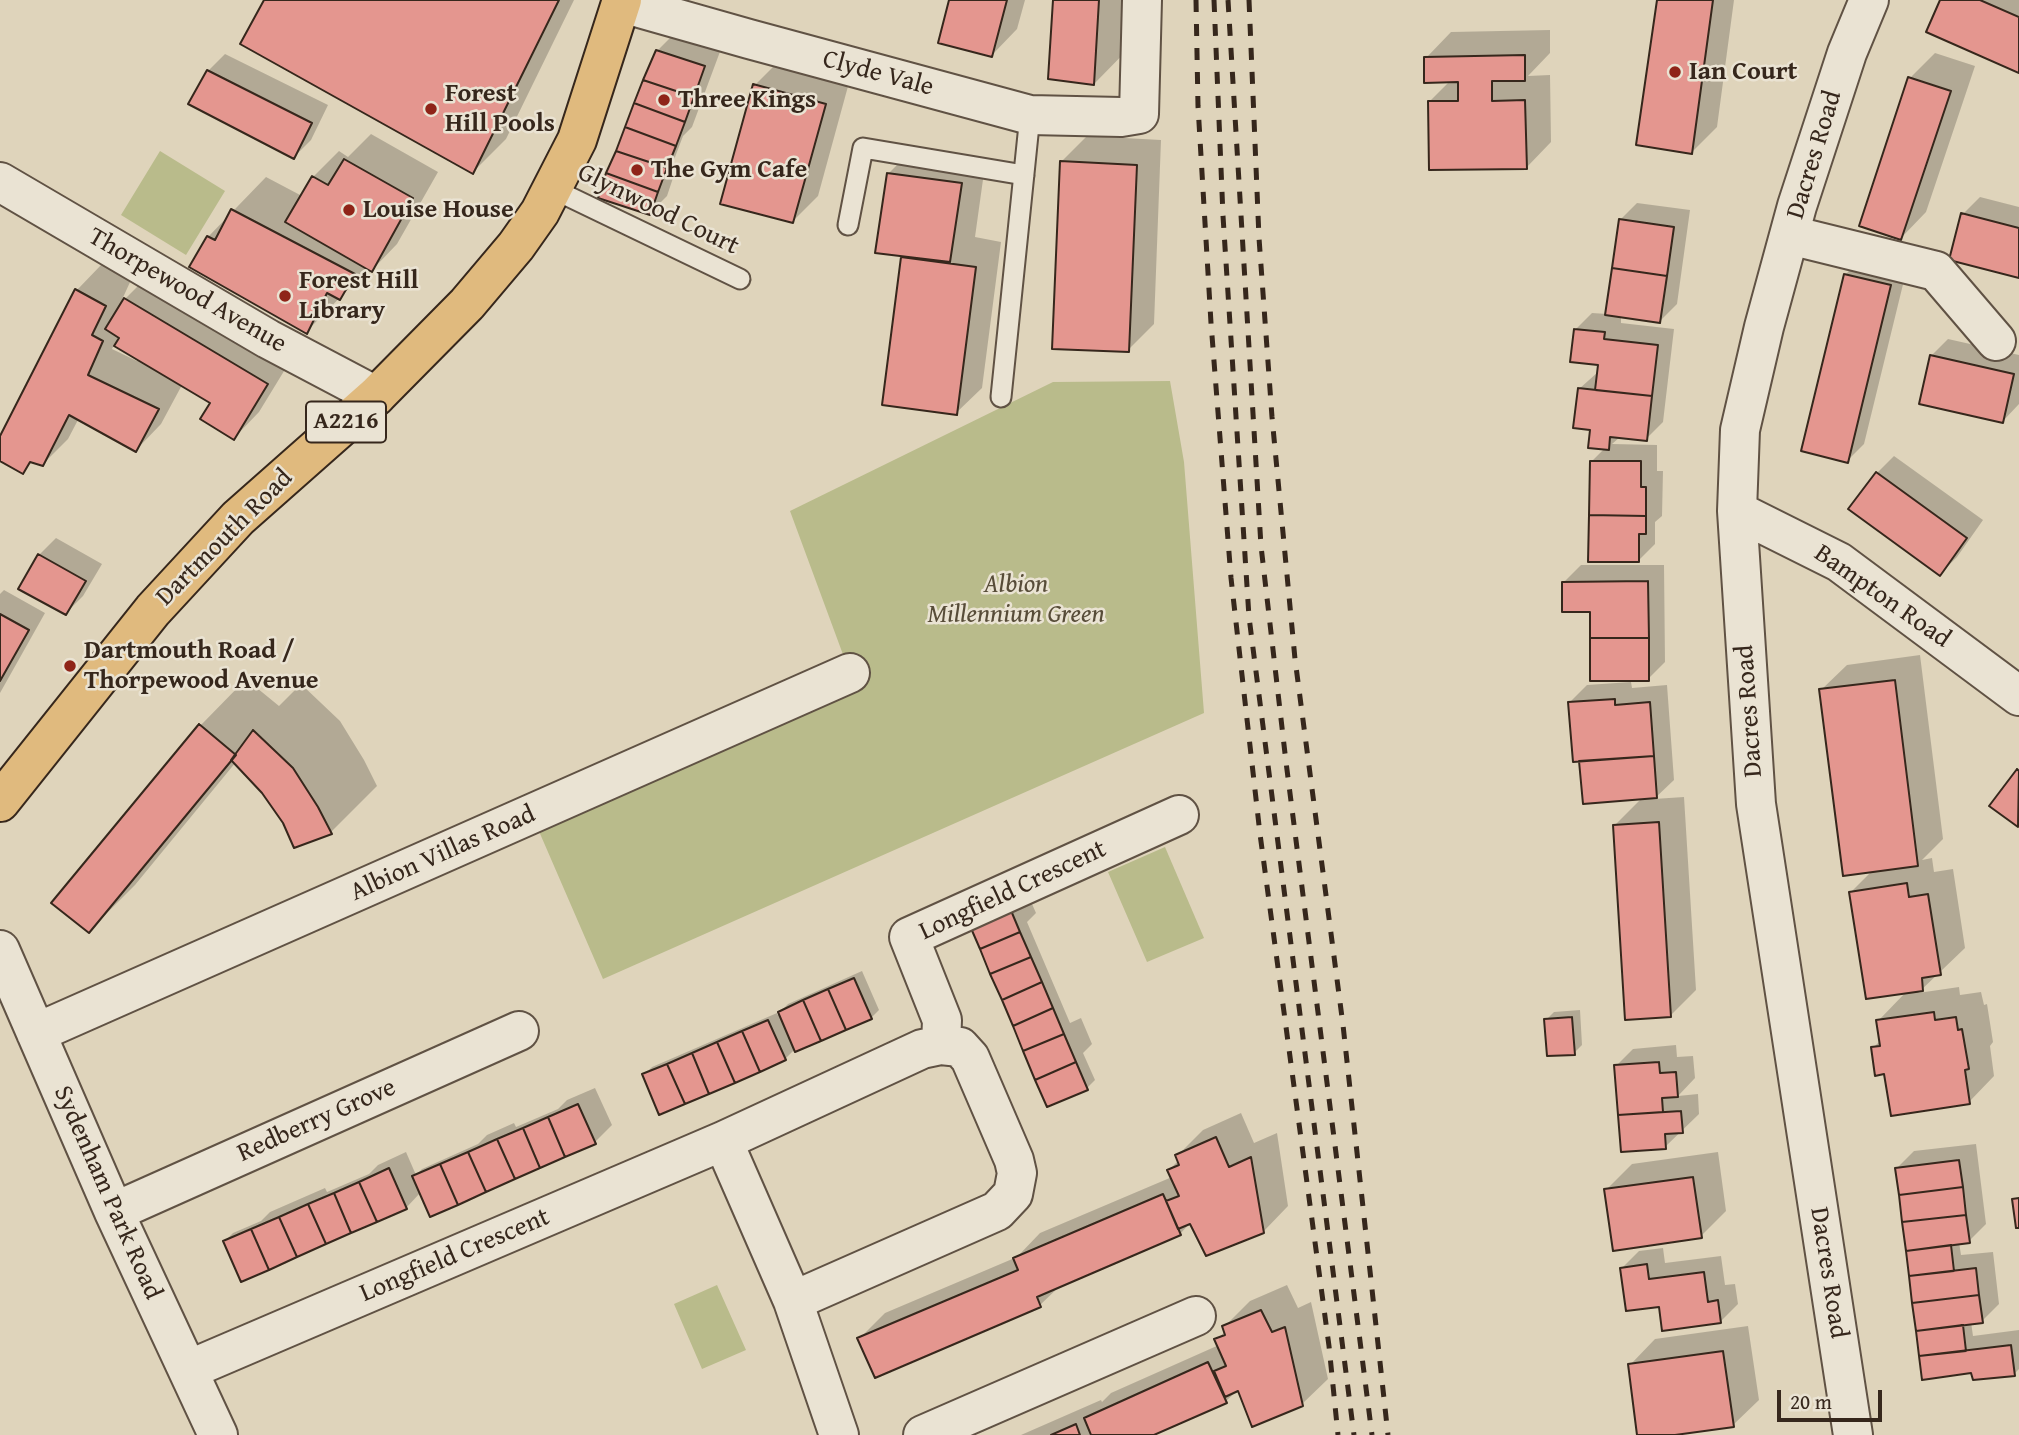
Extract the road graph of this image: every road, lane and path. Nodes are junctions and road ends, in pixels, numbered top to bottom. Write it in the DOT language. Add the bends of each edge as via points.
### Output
graph roads {
  1 [pos="1142,0"];
  2 [pos="1868,0"];
  3 [pos="622,1"];
  4 [pos="1030,115"];
  5 [pos="1024,175"];
  6 [pos="0,182"];
  7 [pos="553,188"];
  8 [pos="848,225"];
  9 [pos="1790,235"];
  10 [pos="740,279"];
  11 [pos="1996,341"];
  12 [pos="376,396"];
  13 [pos="1001,397"];
  14 [pos="1737,511"];
  15 [pos="850,673"];
  16 [pos="2019,696"];
  17 [pos="0,802"];
  18 [pos="1179,815"];
  19 [pos="0,950"];
  20 [pos="519,1031"];
  21 [pos="36,1033"];
  22 [pos="941,1045"];
  23 [pos="723,1141"];
  24 [pos="114,1212"];
  25 [pos="793,1301"];
  26 [pos="1196,1316"];
  27 [pos="188,1370"];
  28 [pos="218,1435"];
  29 [pos="839,1435"];
  30 [pos="923,1435"];
  31 [pos="1853,1435"];
  1 -- 4 [label="street, Clyde Vale" via="1139,114"];
  2 -- 9 [label="street, Dacres Road"];
  3 -- 4 [label="street, Clyde Vale"];
  3 -- 7 [label="main road, Dartmouth Road / A2216" via="577,140"];
  4 -- 5 [label="lane"];
  5 -- 8 [label="lane" via="863,148"];
  5 -- 13 [label="lane"];
  6 -- 12 [label="street, Thorpewood Avenue" via="268,339"];
  7 -- 10 [label="lane, Glynwood Court"];
  7 -- 12 [label="main road, Dartmouth Road / A2216" via="516,246 467,304"];
  9 -- 11 [label="street" via="1936,271"];
  9 -- 14 [label="street, Dacres Road" via="1740,430"];
  12 -- 17 [label="main road, Dartmouth Road / A2216" via="238,518 153,610"];
  14 -- 16 [label="street, Bampton Road" via="1839,562"];
  14 -- 31 [label="street, Dacres Road" via="1756,804"];
  15 -- 21 [label="street, Albion Villas Road"];
  18 -- 22 [label="street, Longfield Crescent" via="909,937 942,1020"];
  19 -- 21 [label="street, Sydenham Park Road"];
  20 -- 24 [label="street, Redberry Grove"];
  21 -- 24 [label="street, Sydenham Park Road"];
  22 -- 23 [label="street, Longfield Crescent" via="922,1049"];
  22 -- 25 [label="street" via="960,1047 970,1058 1014,1160 1013,1194 996,1211"];
  23 -- 25 [label="street"];
  23 -- 27 [label="street, Longfield Crescent"];
  24 -- 27 [label="street, Sydenham Park Road"];
  25 -- 29 [label="street"];
  26 -- 30 [label="street"];
  27 -- 28 [label="street, Sydenham Park Road"];
}
